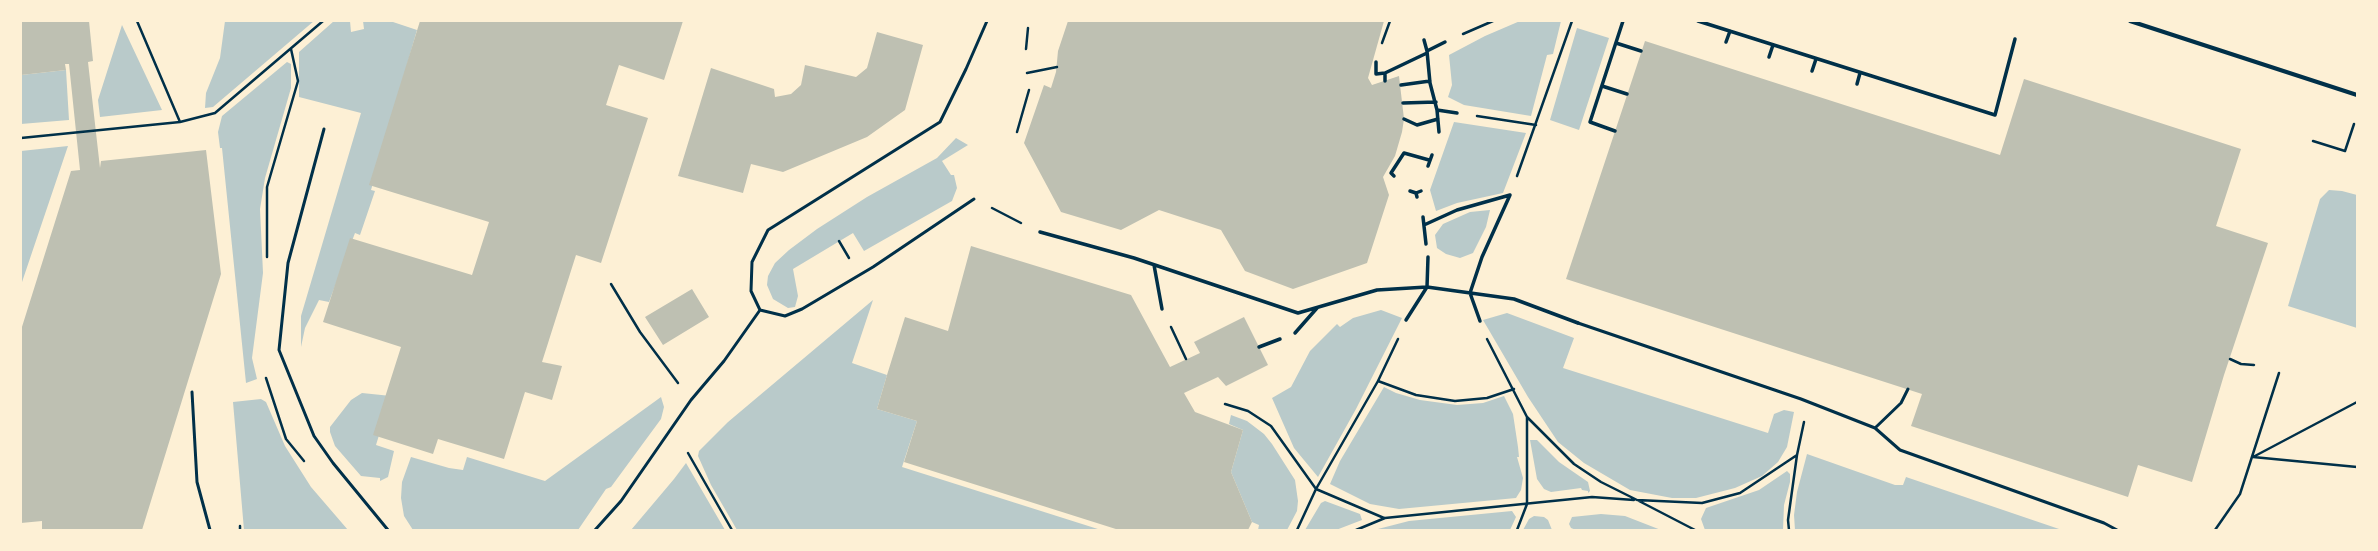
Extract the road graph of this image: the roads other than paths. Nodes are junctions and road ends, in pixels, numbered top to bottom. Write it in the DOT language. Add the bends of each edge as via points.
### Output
graph roads {
  1 [pos="986,21"];
  2 [pos="1623,21"];
  3 [pos="1698,21"];
  4 [pos="2130,21"];
  5 [pos="1730,31"];
  6 [pos="2015,39"];
  7 [pos="1424,40"];
  8 [pos="1444,42"];
  9 [pos="1726,42"];
  10 [pos="1616,43"];
  11 [pos="1773,45"];
  12 [pos="1641,51"];
  13 [pos="1427,52"];
  14 [pos="1769,57"];
  15 [pos="1816,59"];
  16 [pos="1376,62"];
  17 [pos="1812,71"];
  18 [pos="1385,73"];
  19 [pos="1860,73"];
  20 [pos="1386,81"];
  21 [pos="1430,81"];
  22 [pos="1401,84"];
  23 [pos="1857,84"];
  24 [pos="1602,86"];
  25 [pos="1627,94"];
  26 [pos="2357,95"];
  27 [pos="1436,102"];
  28 [pos="1404,103"];
  29 [pos="1437,110"];
  30 [pos="1457,114"];
  31 [pos="1404,118"];
  32 [pos="1438,119"];
  33 [pos="324,129"];
  34 [pos="1615,131"];
  35 [pos="1439,132"];
  36 [pos="1432,155"];
  37 [pos="1429,160"];
  38 [pos="1428,166"];
  39 [pos="1387,169"];
  40 [pos="1410,191"];
  41 [pos="1422,191"];
  42 [pos="974,199"];
  43 [pos="1423,217"];
  44 [pos="1424,225"];
  45 [pos="1040,232"];
  46 [pos="1426,244"];
  47 [pos="1428,256"];
  48 [pos="1154,265"];
  49 [pos="1426,287"];
  50 [pos="1470,293"];
  51 [pos="1317,308"];
  52 [pos="1162,309"];
  53 [pos="760,310"];
  54 [pos="1406,320"];
  55 [pos="1480,321"];
  56 [pos="1578,323"];
  57 [pos="1295,332"];
  58 [pos="1280,339"];
  59 [pos="1259,347"];
  60 [pos="1908,389"];
  61 [pos="192,392"];
  62 [pos="1875,428"];
  63 [pos="210,530"];
  64 [pos="388,530"];
  65 [pos="594,530"];
  66 [pos="2117,530"];
  1 -- 53 [label="lane" via="940,122 768,230 752,262 750,291"];
  2 -- 10 [label="street"];
  3 -- 5 [label="street"];
  4 -- 26 [label="street"];
  5 -- 9 [label="street"];
  5 -- 11 [label="street"];
  6 -- 19 [label="street" via="1994,116"];
  7 -- 13 [label="street"];
  8 -- 13 [label="street"];
  10 -- 12 [label="street"];
  10 -- 24 [label="street"];
  11 -- 14 [label="street"];
  11 -- 15 [label="street"];
  13 -- 18 [label="street"];
  13 -- 21 [label="street"];
  15 -- 17 [label="street"];
  15 -- 19 [label="street"];
  16 -- 18 [label="street" via="1376,74"];
  18 -- 20 [label="street"];
  19 -- 23 [label="street"];
  21 -- 22 [label="street"];
  21 -- 27 [label="street"];
  24 -- 25 [label="street"];
  24 -- 34 [label="street" via="1590,122"];
  27 -- 28 [label="street"];
  27 -- 29 [label="street"];
  29 -- 30 [label="street"];
  29 -- 32 [label="street"];
  31 -- 32 [label="street" via="1417,125"];
  32 -- 35 [label="street"];
  33 -- 64 [label="lane" via="288,263 279,350 314,436"];
  36 -- 37 [label="street"];
  37 -- 38 [label="street"];
  37 -- 39 [label="street" via="1404,153 1393,175"];
  40 -- 41 [label="street" via="1417,195"];
  42 -- 53 [label="lane" via="873,267 802,309 785,316"];
  43 -- 44 [label="street"];
  44 -- 46 [label="street"];
  44 -- 50 [label="street" via="1457,210 1510,195 1482,257"];
  45 -- 48 [label="street"];
  47 -- 49 [label="street"];
  48 -- 51 [label="street" via="1298,313"];
  48 -- 52 [label="street"];
  49 -- 50 [label="street"];
  49 -- 51 [label="street" via="1377,290"];
  49 -- 54 [label="street"];
  50 -- 55 [label="street"];
  50 -- 56 [label="street" via="1514,300"];
  51 -- 57 [label="street"];
  53 -- 65 [label="lane" via="724,361 690,400 621,501"];
  56 -- 62 [label="lane" via="1801,399"];
  58 -- 59 [label="street"];
  60 -- 62 [label="lane" via="1901,403"];
  61 -- 63 [label="lane" via="197,482"];
  62 -- 66 [label="lane" via="1900,450 2104,523"];
}
